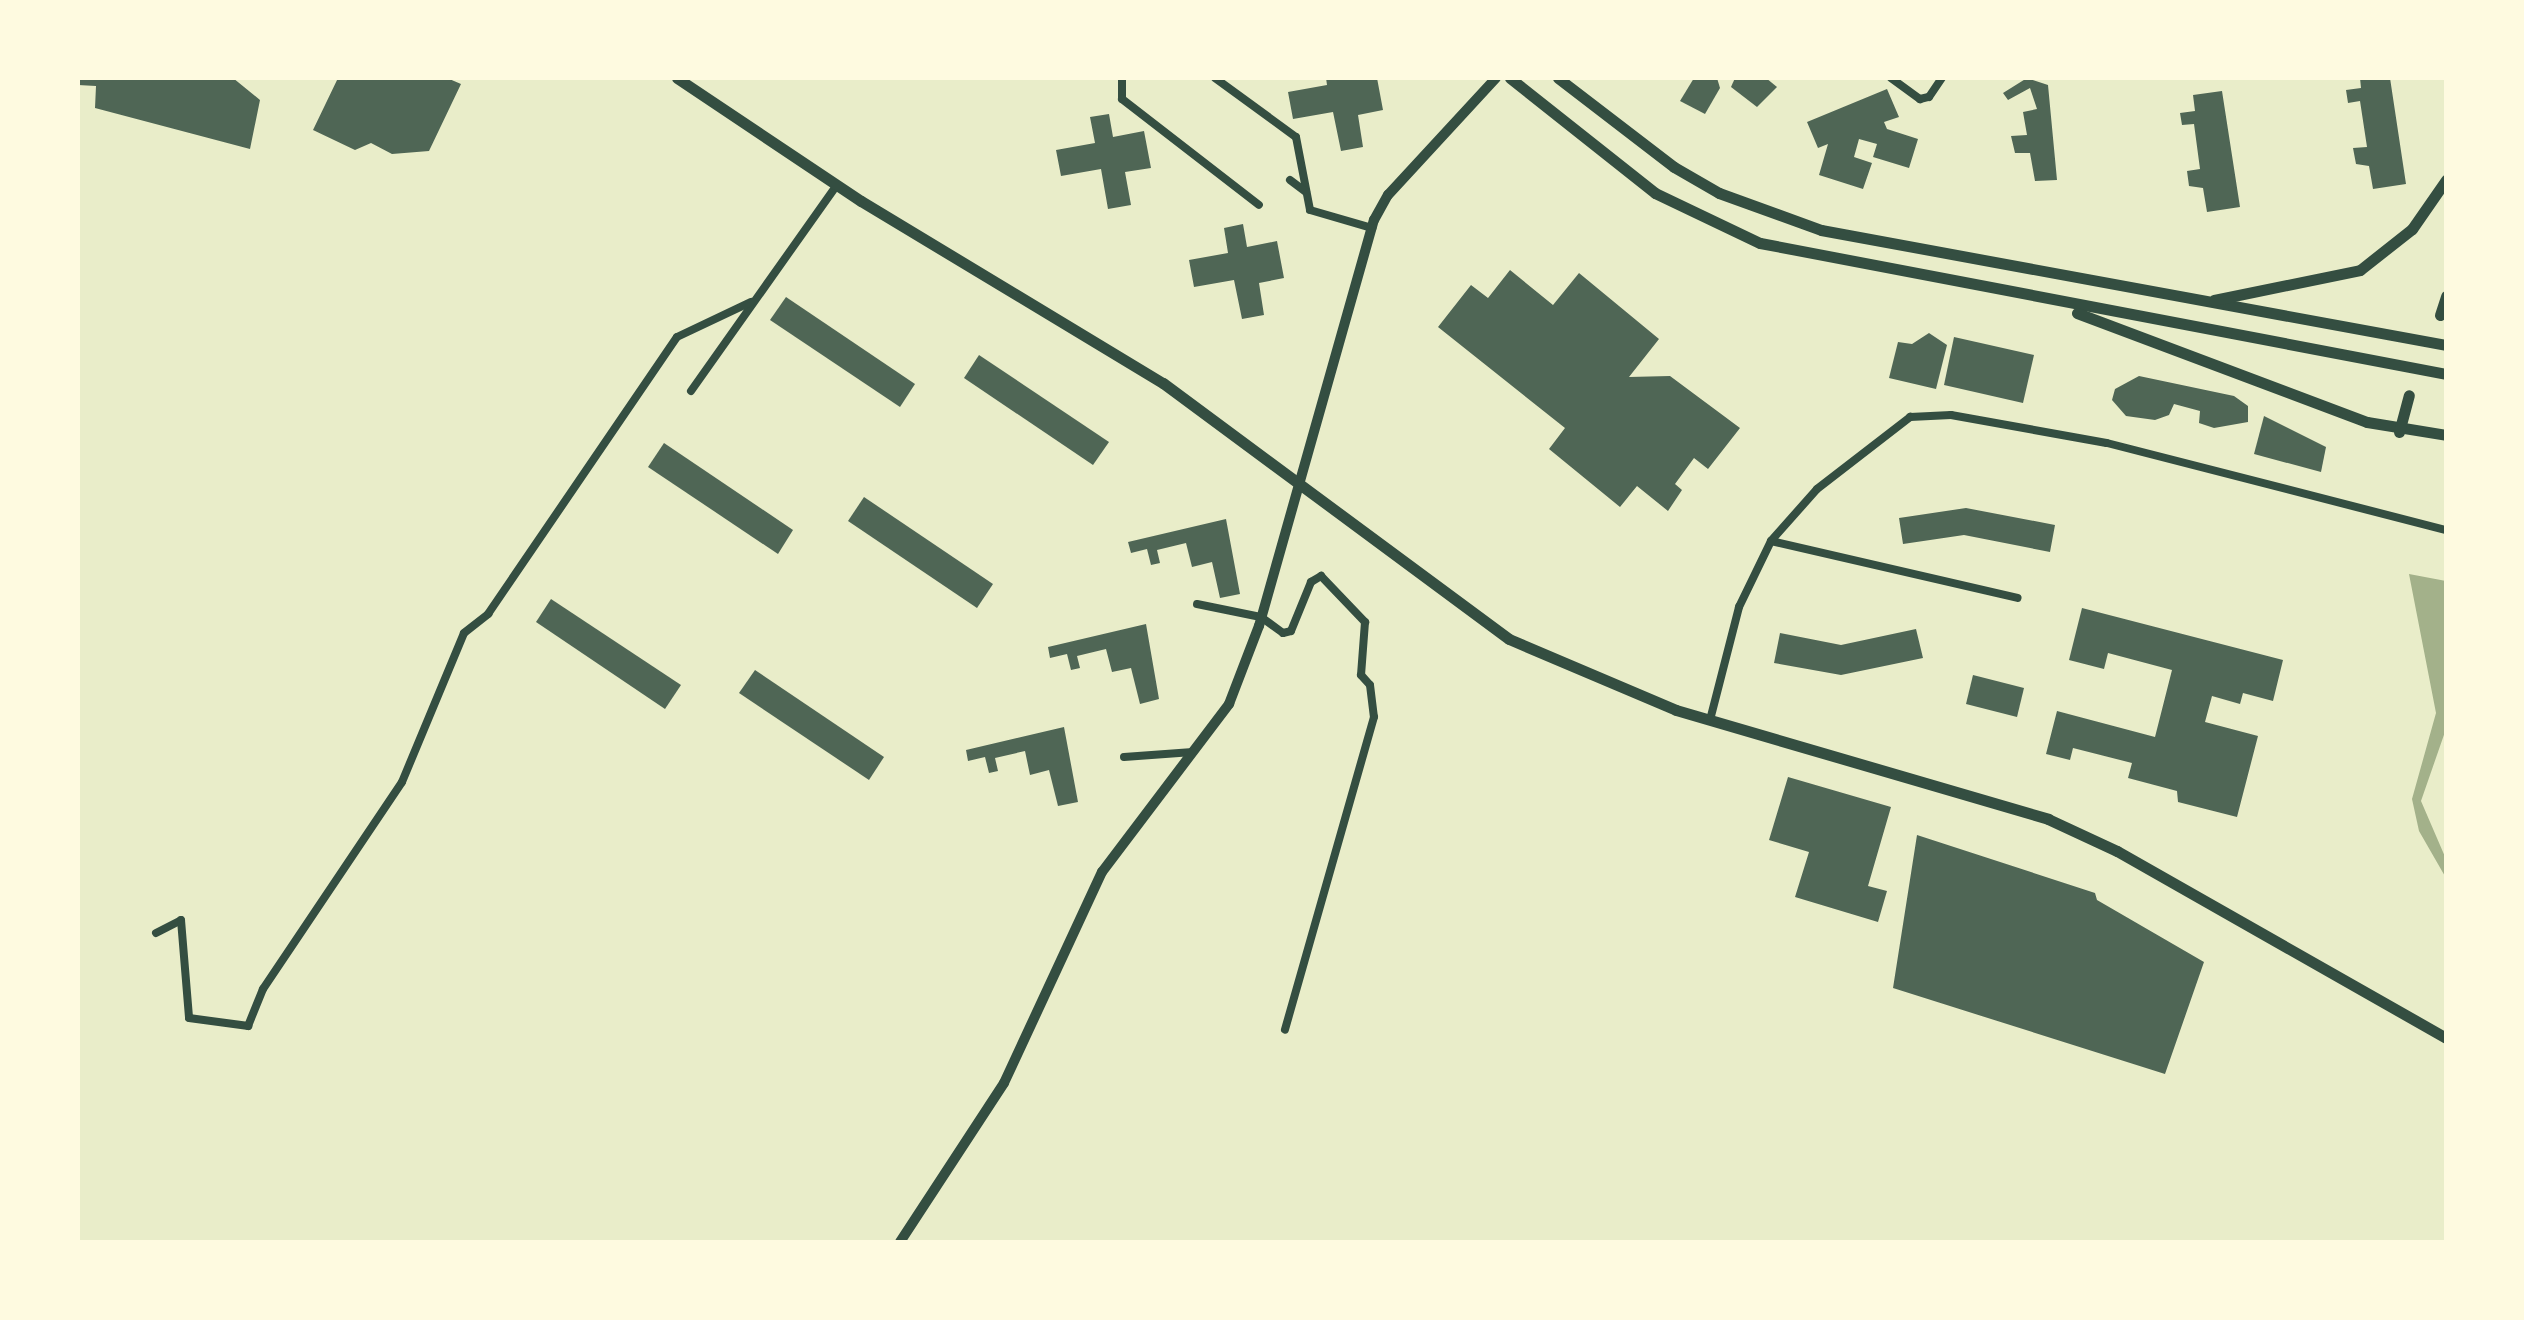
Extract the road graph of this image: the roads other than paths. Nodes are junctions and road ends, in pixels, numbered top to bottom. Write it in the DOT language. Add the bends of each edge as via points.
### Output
graph roads {
  1 [pos="678,78"];
  2 [pos="1122,78"];
  3 [pos="1215,78"];
  4 [pos="1496,78"];
  5 [pos="1510,78"];
  6 [pos="1558,78"];
  7 [pos="1890,78"];
  8 [pos="1942,78"];
  9 [pos="1290,180"];
  10 [pos="2446,180"];
  11 [pos="836,185"];
  12 [pos="1306,192"];
  13 [pos="1259,205"];
  14 [pos="1372,228"];
  15 [pos="2446,296"];
  16 [pos="2042,300"];
  17 [pos="750,302"];
  18 [pos="2198,302"];
  19 [pos="2440,316"];
  20 [pos="2446,345"];
  21 [pos="2446,374"];
  22 [pos="691,391"];
  23 [pos="2409,396"];
  24 [pos="2399,432"];
  25 [pos="2446,435"];
  26 [pos="1296,484"];
  27 [pos="2446,530"];
  28 [pos="1771,541"];
  29 [pos="2017,598"];
  30 [pos="1197,604"];
  31 [pos="1261,617"];
  32 [pos="1710,720"];
  33 [pos="1197,752"];
  34 [pos="1124,757"];
  35 [pos="156,933"];
  36 [pos="1284,1030"];
  37 [pos="2446,1038"];
  38 [pos="900,1242"];
  1 -- 11 [label="main road"];
  2 -- 13 [label="street" via="1122,99"];
  3 -- 12 [label="street" via="1296,137"];
  4 -- 14 [label="street" via="1388,195"];
  5 -- 16 [label="main road" via="1598,153 1708,223 1816,258"];
  6 -- 18 [label="main road" via="1674,168 1771,214 1898,246"];
  7 -- 8 [label="street" via="1920,99 1930,97"];
  9 -- 12 [label="street"];
  10 -- 18 [label="main road" via="2412,229 2360,270 2280,292"];
  11 -- 17 [label="street"];
  11 -- 26 [label="main road" via="1163,383"];
  12 -- 14 [label="street" via="1310,210"];
  14 -- 26 [label="street" via="1334,374"];
  15 -- 19 [label="main road"];
  16 -- 21 [label="main road"];
  16 -- 24 [label="main road"];
  17 -- 22 [label="street"];
  17 -- 35 [label="street" via="676,337 488,614 464,633 402,782 263,989 248,1026 189,1018 181,920"];
  18 -- 20 [label="main road"];
  23 -- 24 [label="main road"];
  24 -- 25 [label="main road"];
  26 -- 31 [label="street"];
  26 -- 32 [label="main road" via="1510,639 1623,692"];
  27 -- 28 [label="street" via="2106,444 1951,414 1910,417 1868,446"];
  28 -- 29 [label="street"];
  28 -- 32 [label="street" via="1739,608"];
  30 -- 31 [label="street"];
  31 -- 33 [label="street" via="1229,704"];
  31 -- 36 [label="street" via="1283,633 1292,631 1311,582 1328,580 1365,622 1362,675 1374,717"];
  32 -- 37 [label="main road" via="2048,819 2117,851"];
  33 -- 34 [label="street"];
  33 -- 38 [label="street" via="1102,872 1004,1084"];
}
